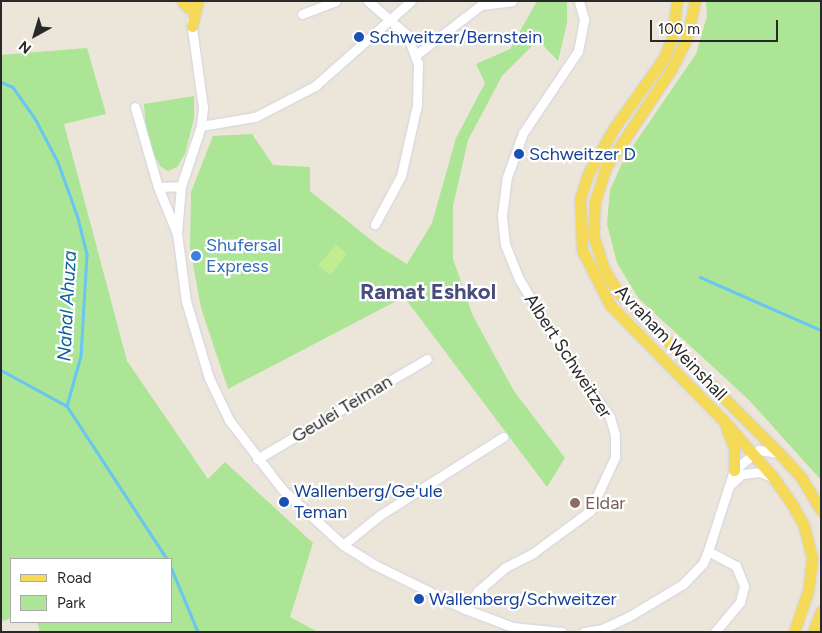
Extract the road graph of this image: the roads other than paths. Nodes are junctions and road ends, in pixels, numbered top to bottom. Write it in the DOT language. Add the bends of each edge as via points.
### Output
graph roads {
  1 [pos="336,1"];
  2 [pos="368,1"];
  3 [pos="411,1"];
  4 [pos="512,1"];
  5 [pos="579,1"];
  6 [pos="677,1"];
  7 [pos="694,1"];
  8 [pos="189,3"];
  9 [pos="302,14"];
  10 [pos="390,18"];
  11 [pos="192,26"];
  12 [pos="416,55"];
  13 [pos="135,107"];
  14 [pos="201,126"];
  15 [pos="181,186"];
  16 [pos="158,188"];
  17 [pos="375,224"];
  18 [pos="177,232"];
  19 [pos="427,359"];
  20 [pos="724,420"];
  21 [pos="503,437"];
  22 [pos="753,453"];
  23 [pos="781,455"];
  24 [pos="257,460"];
  25 [pos="734,470"];
  26 [pos="773,477"];
  27 [pos="730,485"];
  28 [pos="821,510"];
  29 [pos="343,545"];
  30 [pos="708,551"];
  31 [pos="465,609"];
  32 [pos="821,611"];
  33 [pos="562,632"];
  34 [pos="584,632"];
  35 [pos="715,632"];
  36 [pos="794,632"];
  37 [pos="812,632"];
  1 -- 9 [label="street"];
  2 -- 10 [label="street"];
  3 -- 10 [label="street"];
  4 -- 12 [label="street" via="481,5"];
  5 -- 31 [label="street, Albert Schweitzer" via="584,19 578,51 523,133 507,177 502,216 505,245 519,279 558,344 610,417 615,435 615,457 590,511 548,543 504,568 478,591"];
  6 -- 20 [label="main road, Avraham Weinshall" via="672,38 664,58 600,151 580,198 582,250 610,305"];
  7 -- 23 [label="main road, Avraham Weinshall" via="686,40 670,71 606,167 595,200 593,234 604,269 618,292"];
  8 -- 11 [label="main road"];
  10 -- 12 [label="street" via="407,35"];
  10 -- 14 [label="street" via="316,86 255,118"];
  11 -- 14 [label="street" via="203,89"];
  12 -- 17 [label="street" via="418,105 401,176"];
  13 -- 16 [label="street"];
  14 -- 15 [label="street"];
  15 -- 16 [label="street"];
  15 -- 18 [label="street"];
  16 -- 18 [label="street"];
  18 -- 24 [label="street" via="186,301 209,378 229,420"];
  19 -- 24 [label="street, Geulei Teiman"];
  20 -- 22 [label="main road, Avraham Weinshall"];
  20 -- 25 [label="main road" via="734,448"];
  21 -- 29 [label="street" via="380,515"];
  22 -- 23 [label="street" via="767,450"];
  22 -- 25 [label="street"];
  22 -- 26 [label="main road, Avraham Weinshall"];
  23 -- 28 [label="main road, Avraham Weinshall" via="801,477"];
  24 -- 29 [label="street" via="282,489"];
  25 -- 27 [label="street"];
  26 -- 27 [label="street" via="751,472 742,474"];
  26 -- 36 [label="main road, Avraham Weinshall" via="793,506 810,545 808,591"];
  27 -- 30 [label="street"];
  29 -- 31 [label="street" via="373,564"];
  30 -- 34 [label="street" via="695,572 660,599 602,628"];
  30 -- 35 [label="street" via="736,566 744,586 740,602"];
  31 -- 33 [label="street" via="514,627"];
  32 -- 37 [label="main road"];
}
